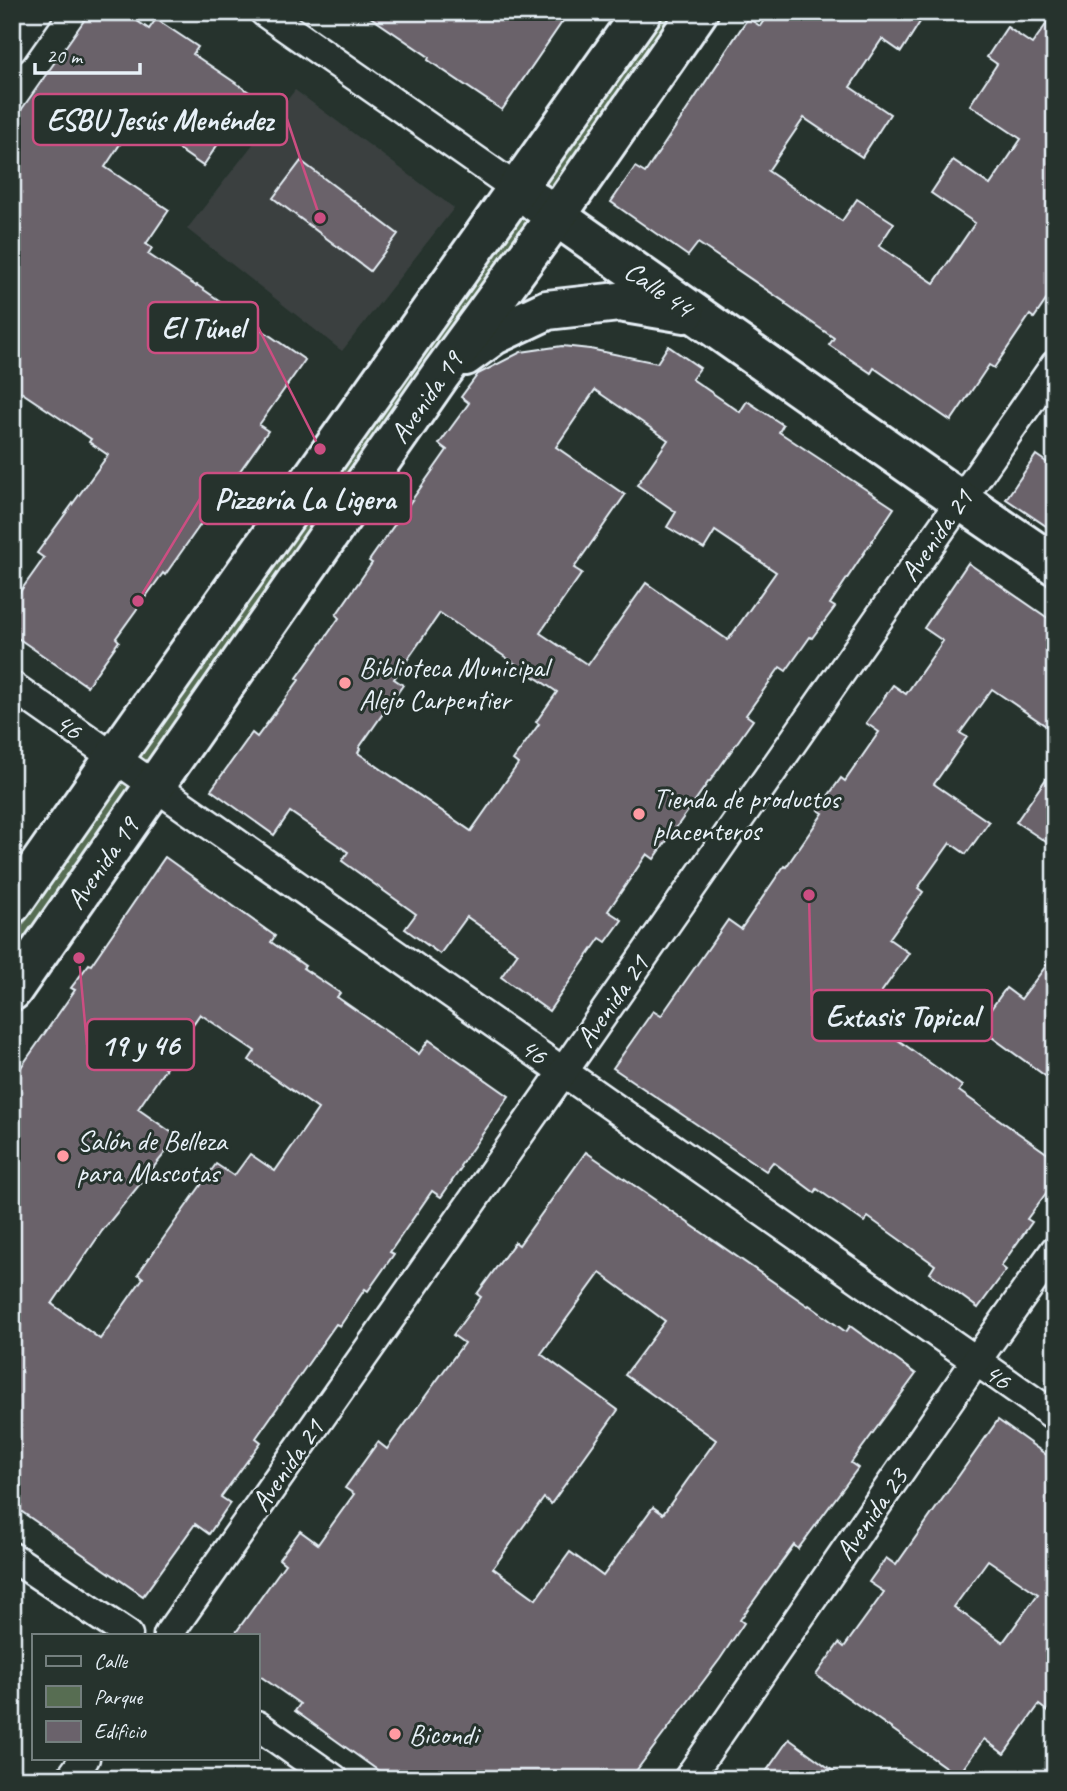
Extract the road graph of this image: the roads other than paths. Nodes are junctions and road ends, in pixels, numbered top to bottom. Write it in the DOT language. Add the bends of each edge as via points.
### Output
graph roads {
  1 [pos="38,12"];
  2 [pos="264,12"];
  3 [pos="642,12"];
  4 [pos="698,12"];
  5 [pos="12,49"];
  6 [pos="517,190"];
  7 [pos="557,215"];
  8 [pos="696,315"];
  9 [pos="1055,365"];
  10 [pos="441,374"];
  11 [pos="960,500"];
  12 [pos="1055,565"];
  13 [pos="12,686"];
  14 [pos="114,758"];
  15 [pos="156,786"];
  16 [pos="12,904"];
  17 [pos="12,991"];
  18 [pos="563,1072"];
  19 [pos="1055,1250"];
  20 [pos="976,1361"];
  21 [pos="1055,1416"];
  22 [pos="12,1557"];
  23 [pos="127,1634"];
  24 [pos="169,1634"];
  25 [pos="259,1726"];
  26 [pos="84,1760"];
  27 [pos="71,1779"];
  28 [pos="334,1779"];
  29 [pos="688,1779"];
  1 -- 5 [label="street"];
  2 -- 6 [label="street, Calle 44"];
  3 -- 6 [label="main road, Avenida 19"];
  4 -- 7 [label="main road, Avenida 19"];
  6 -- 7 [label="main road, Calle 44"];
  6 -- 14 [label="main road, Avenida 19"];
  7 -- 8 [label="main road, Calle 44"];
  7 -- 10 [label="main road, Avenida 19"];
  8 -- 10 [label="main road" via="619,302 547,310 494,335"];
  8 -- 11 [label="main road, Calle 44"];
  9 -- 11 [label="street, Avenida 21"];
  10 -- 15 [label="main road, Avenida 19"];
  11 -- 12 [label="main road, Calle 44"];
  11 -- 18 [label="street, Avenida 21"];
  13 -- 14 [label="street, 46"];
  14 -- 15 [label="street, 46"];
  14 -- 16 [label="main road, Avenida 19"];
  15 -- 17 [label="main road, Avenida 19"];
  15 -- 18 [label="street, 46"];
  18 -- 20 [label="street, 46"];
  18 -- 24 [label="street, Avenida 21"];
  19 -- 20 [label="street, Avenida 23"];
  20 -- 21 [label="street, 46"];
  20 -- 29 [label="street, Avenida 23"];
  22 -- 23 [label="street"];
  25 -- 28 [label="street"];
  26 -- 27 [label="street"];
}
